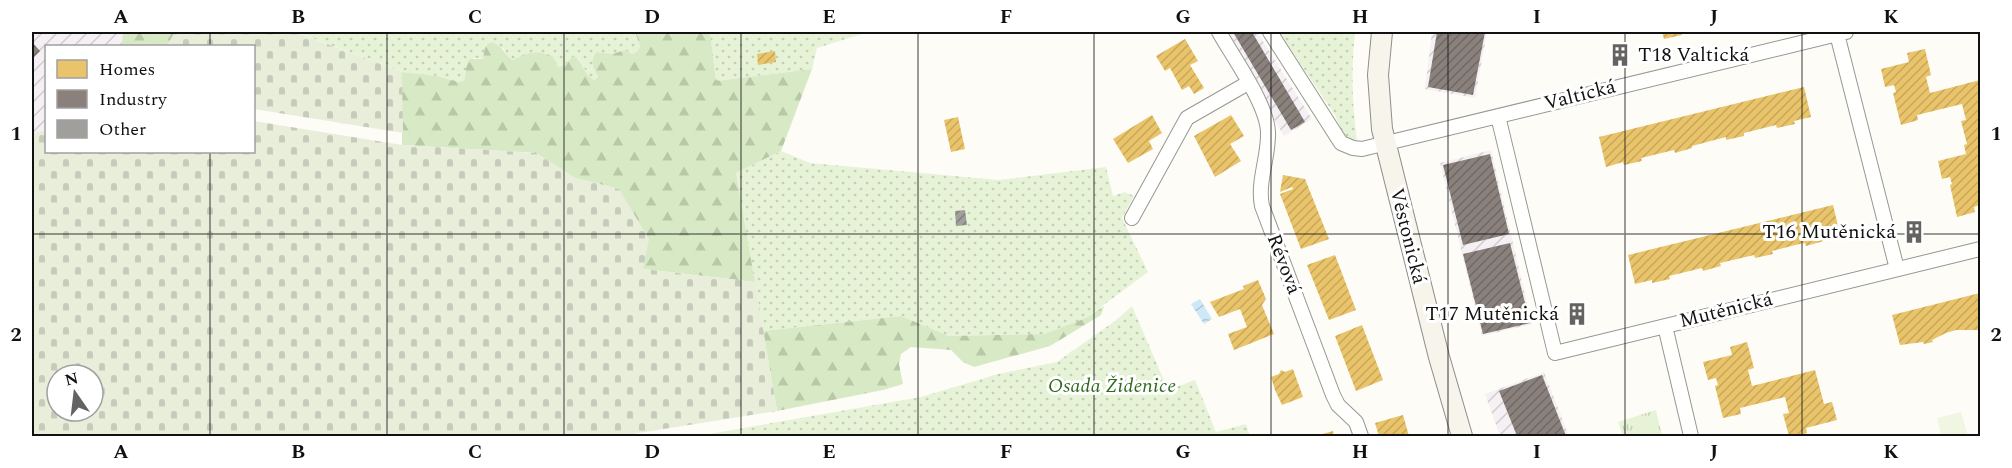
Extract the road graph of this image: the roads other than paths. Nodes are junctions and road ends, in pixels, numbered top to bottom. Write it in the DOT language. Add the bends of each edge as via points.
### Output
graph roads {
  1 [pos="1219,32"];
  2 [pos="1270,32"];
  3 [pos="1382,32"];
  4 [pos="1842,33"];
  5 [pos="1248,82"];
  6 [pos="1498,116"];
  7 [pos="1385,144"];
  8 [pos="1132,218"];
  9 [pos="1980,249"];
  10 [pos="1898,269"];
  11 [pos="1665,326"];
  12 [pos="1361,436"];
  13 [pos="1462,436"];
  14 [pos="1691,436"];
  1 -- 5 [label="street, Révová"];
  2 -- 7 [label="street" via="1341,143 1362,149"];
  3 -- 7 [label="street, Věstonická" via="1378,75"];
  4 -- 6 [label="street, Valtická"];
  4 -- 10 [label="street"];
  5 -- 8 [label="street" via="1187,118"];
  5 -- 12 [label="street, Révová" via="1261,103 1267,124 1262,206 1333,395 1356,422"];
  6 -- 7 [label="street, Valtická"];
  6 -- 11 [label="street, Mutěnická" via="1555,352"];
  7 -- 13 [label="street, Věstonická"];
  9 -- 10 [label="street, Mutěnická"];
  10 -- 11 [label="street, Mutěnická"];
  11 -- 14 [label="street"];
}
